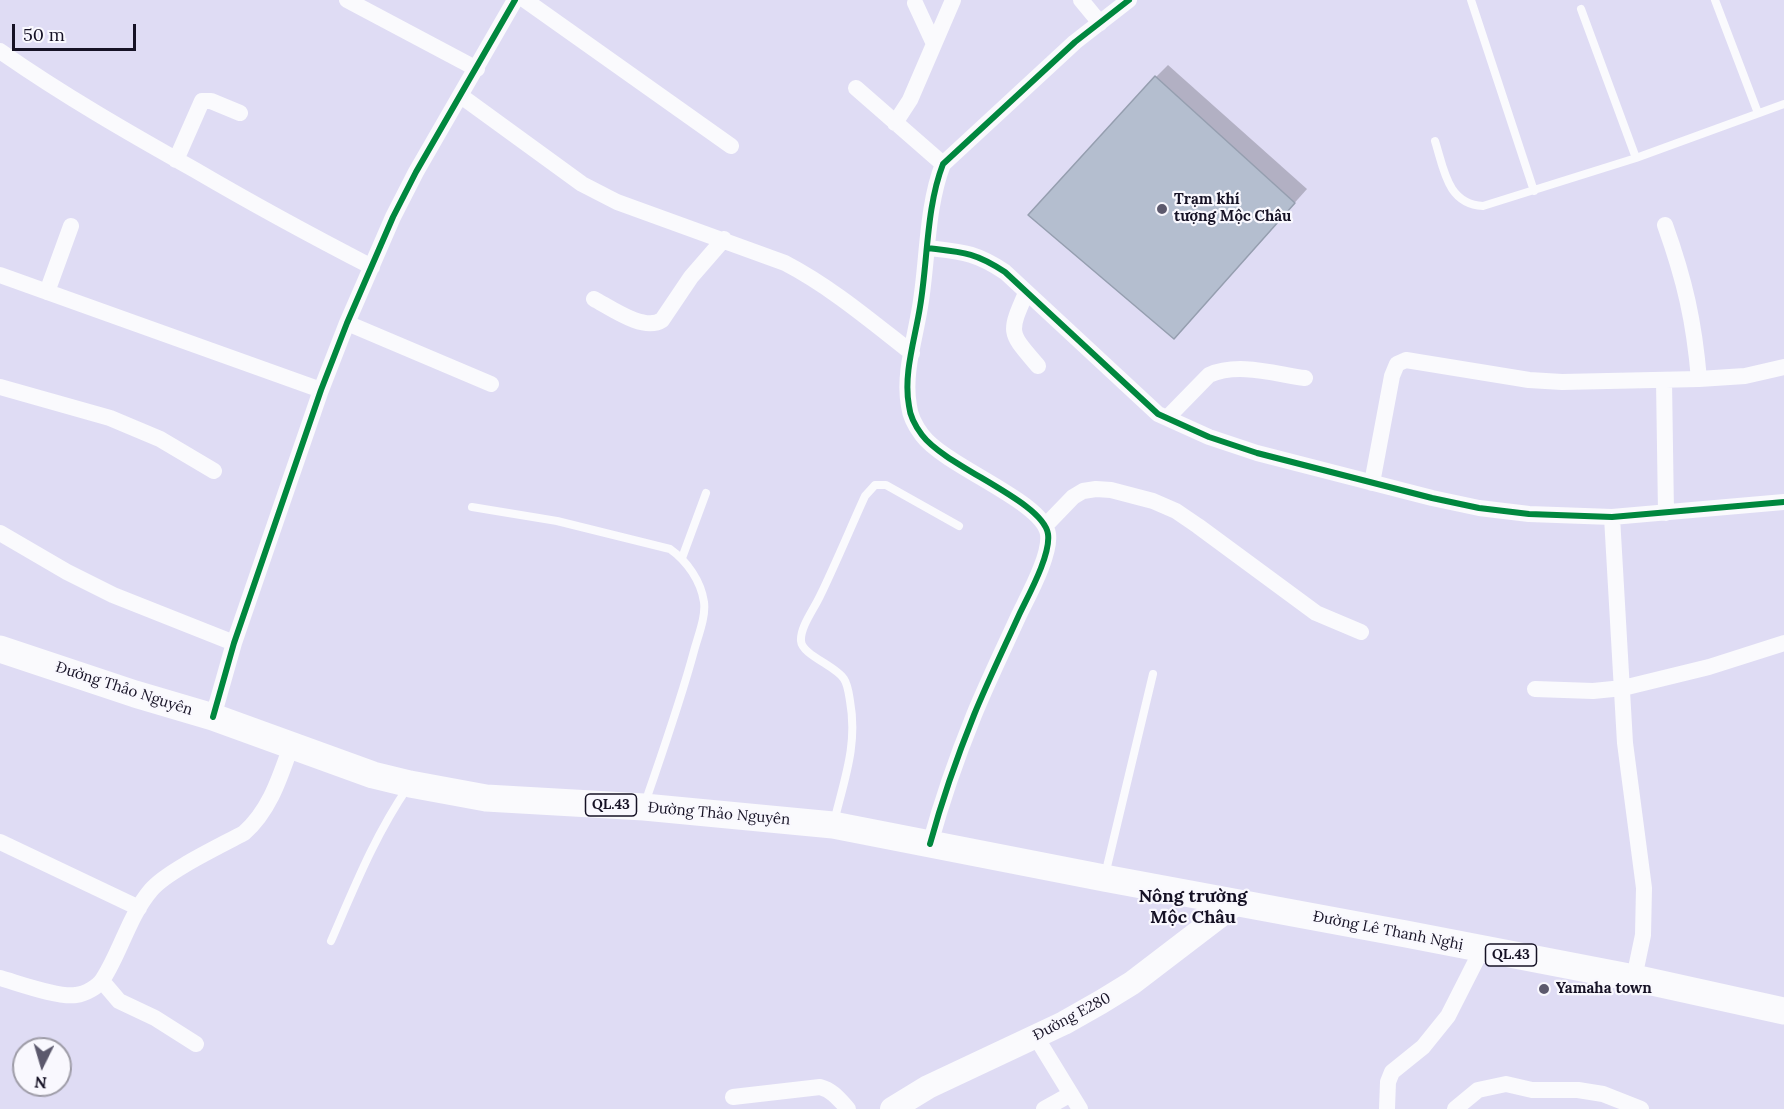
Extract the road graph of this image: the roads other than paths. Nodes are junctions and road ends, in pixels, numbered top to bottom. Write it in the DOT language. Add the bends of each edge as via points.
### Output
graph roads {
  1 [pos="347,0"];
  2 [pos="515,0"];
  3 [pos="525,0"];
  4 [pos="953,0"];
  5 [pos="1081,0"];
  6 [pos="1130,0"];
  7 [pos="1471,0"];
  8 [pos="1715,0"];
  9 [pos="915,3"];
  10 [pos="1581,9"];
  11 [pos="1100,23"];
  12 [pos="934,44"];
  13 [pos="0,51"];
  14 [pos="477,69"];
  15 [pos="856,88"];
  16 [pos="461,96"];
  17 [pos="1784,104"];
  18 [pos="240,113"];
  19 [pos="1758,113"];
  20 [pos="895,123"];
  21 [pos="1435,141"];
  22 [pos="731,146"];
  23 [pos="1636,158"];
  24 [pos="176,160"];
  25 [pos="943,164"];
  26 [pos="1534,191"];
  27 [pos="1665,225"];
  28 [pos="71,226"];
  29 [pos="724,239"];
  30 [pos="928,248"];
  31 [pos="372,267"];
  32 [pos="0,275"];
  33 [pos="47,292"];
  34 [pos="1026,293"];
  35 [pos="594,298"];
  36 [pos="347,323"];
  37 [pos="912,353"];
  38 [pos="1038,366"];
  39 [pos="1784,367"];
  40 [pos="1305,378"];
  41 [pos="1699,379"];
  42 [pos="1664,381"];
  43 [pos="491,384"];
  44 [pos="0,387"];
  45 [pos="321,390"];
  46 [pos="1167,418"];
  47 [pos="214,471"];
  48 [pos="1372,483"];
  49 [pos="706,494"];
  50 [pos="1784,502"];
  51 [pos="472,507"];
  52 [pos="1666,513"];
  53 [pos="1612,517"];
  54 [pos="1046,525"];
  55 [pos="959,526"];
  56 [pos="0,533"];
  57 [pos="682,558"];
  58 [pos="1360,632"];
  59 [pos="234,644"];
  60 [pos="1784,644"];
  61 [pos="0,649"];
  62 [pos="1153,674"];
  63 [pos="1623,688"];
  64 [pos="1534,689"];
  65 [pos="213,717"];
  66 [pos="291,746"];
  67 [pos="410,784"];
  68 [pos="644,807"];
  69 [pos="833,825"];
  70 [pos="0,842"];
  71 [pos="930,844"];
  72 [pos="1104,878"];
  73 [pos="1238,902"];
  74 [pos="139,908"];
  75 [pos="332,942"];
  76 [pos="1482,950"];
  77 [pos="0,978"];
  78 [pos="1634,978"];
  79 [pos="102,981"];
  80 [pos="1784,1011"];
  81 [pos="1036,1037"];
  82 [pos="195,1044"];
  83 [pos="1071,1094"];
  84 [pos="733,1097"];
  85 [pos="848,1109"];
  86 [pos="891,1109"];
  87 [pos="1044,1109"];
  88 [pos="1080,1109"];
  89 [pos="1386,1109"];
  90 [pos="1455,1109"];
  91 [pos="1641,1109"];
  1 -- 14 [label="street"];
  2 -- 14 [label="street"];
  3 -- 22 [label="street"];
  4 -- 12 [label="street"];
  5 -- 11 [label="street"];
  6 -- 11 [label="street"];
  7 -- 26 [label="lane"];
  8 -- 19 [label="lane"];
  9 -- 12 [label="street"];
  10 -- 23 [label="lane"];
  11 -- 25 [label="street"];
  12 -- 20 [label="street" via="910,100"];
  13 -- 24 [label="street"];
  14 -- 16 [label="street"];
  15 -- 20 [label="street"];
  16 -- 29 [label="street" via="582,184 616,202"];
  16 -- 31 [label="street" via="416,172"];
  17 -- 19 [label="lane"];
  18 -- 24 [label="street" via="212,101 202,101"];
  19 -- 23 [label="lane"];
  20 -- 25 [label="street"];
  21 -- 26 [label="lane" via="1449,183 1464,202 1491,204"];
  23 -- 26 [label="lane"];
  24 -- 31 [label="street"];
  25 -- 30 [label="street" via="936,183"];
  27 -- 41 [label="street" via="1688,299"];
  28 -- 33 [label="street"];
  29 -- 35 [label="street" via="657,324 637,321"];
  29 -- 37 [label="street" via="810,276"];
  30 -- 34 [label="street" via="986,259"];
  30 -- 37 [label="street"];
  31 -- 36 [label="street"];
  32 -- 33 [label="street"];
  33 -- 45 [label="street"];
  34 -- 38 [label="street" via="1013,328"];
  34 -- 46 [label="street" via="1134,393"];
  36 -- 43 [label="street"];
  36 -- 45 [label="street"];
  37 -- 54 [label="street" via="909,406 922,436 938,451 1032,511"];
  39 -- 41 [label="street" via="1745,376"];
  40 -- 46 [label="street" via="1241,369 1218,371 1209,375"];
  41 -- 42 [label="street"];
  42 -- 48 [label="street" via="1529,380 1406,360 1397,364 1392,376"];
  42 -- 52 [label="street"];
  44 -- 47 [label="street" via="110,418 160,439"];
  45 -- 59 [label="street"];
  46 -- 48 [label="street" via="1257,453"];
  48 -- 53 [label="street" via="1479,508"];
  49 -- 57 [label="lane"];
  50 -- 52 [label="street"];
  51 -- 57 [label="lane" via="621,536 670,549"];
  52 -- 53 [label="street"];
  53 -- 63 [label="street"];
  54 -- 58 [label="street" via="1083,491 1112,490 1154,501 1198,526 1316,612"];
  54 -- 71 [label="street" via="1049,538 1035,582 971,724"];
  55 -- 69 [label="lane" via="886,485 875,485 865,496 803,629 803,648 844,679 852,714 852,752"];
  56 -- 59 [label="street" via="113,595"];
  57 -- 68 [label="lane" via="697,581 704,603 702,623 680,704"];
  59 -- 65 [label="street"];
  60 -- 63 [label="street"];
  61 -- 65 [label="main road, Đường Thảo Nguyên / QL.43"];
  62 -- 72 [label="lane"];
  63 -- 64 [label="street"];
  63 -- 78 [label="street" via="1625,743 1644,888 1643,935"];
  65 -- 66 [label="main road, Đường Thảo Nguyên / QL.43"];
  66 -- 67 [label="main road, Đường Thảo Nguyên / QL.43"];
  66 -- 74 [label="street" via="275,790 254,824 166,877"];
  67 -- 68 [label="main road, Đường Thảo Nguyên / QL.43" via="486,798"];
  67 -- 75 [label="lane" via="371,850"];
  68 -- 69 [label="main road, Đường Thảo Nguyên / QL.43"];
  69 -- 71 [label="main road, Đường Thảo Nguyên / QL.43"];
  70 -- 74 [label="street"];
  71 -- 72 [label="main road, Đường Thảo Nguyên / QL.43"];
  72 -- 73 [label="main road, Đường Thảo Nguyên / QL.43"];
  73 -- 76 [label="main road, Đường Lê Thanh Nghị / QL.43"];
  73 -- 81 [label="main road, Đường E280" via="1132,983"];
  74 -- 79 [label="street"];
  76 -- 78 [label="main road, Đường Lê Thanh Nghị / QL.43"];
  76 -- 89 [label="street" via="1443,1022 1423,1047 1392,1072"];
  77 -- 79 [label="street" via="75,996"];
  78 -- 80 [label="main road, Đường Lê Thanh Nghị / QL.43"];
  79 -- 82 [label="street" via="119,1001"];
  81 -- 83 [label="street"];
  81 -- 86 [label="main road, Đường E280" via="928,1087"];
  83 -- 87 [label="street"];
  83 -- 88 [label="street"];
  84 -- 85 [label="street" via="820,1087 828,1089"];
  90 -- 91 [label="street" via="1478,1090 1506,1084 1532,1090 1578,1090"];
}
